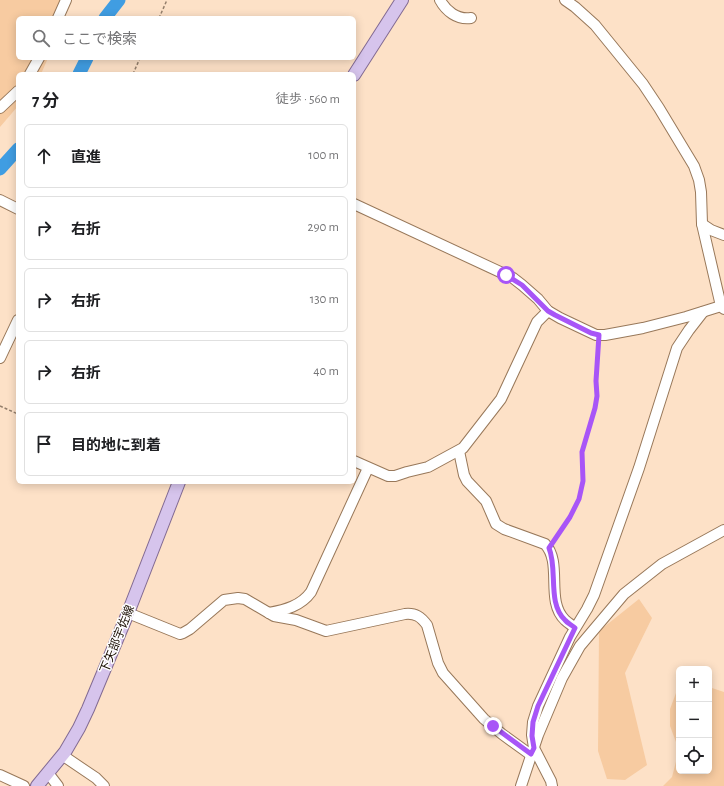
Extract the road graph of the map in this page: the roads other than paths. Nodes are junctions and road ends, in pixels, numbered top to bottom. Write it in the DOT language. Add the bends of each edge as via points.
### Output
graph roads {
  1 [pos="66,0"];
  2 [pos="402,0"];
  3 [pos="440,0"];
  4 [pos="565,0"];
  5 [pos="59,16"];
  6 [pos="471,18"];
  7 [pos="38,60"];
  8 [pos="31,72"];
  9 [pos="355,72"];
  10 [pos="16,93"];
  11 [pos="0,108"];
  12 [pos="0,200"];
  13 [pos="356,205"];
  14 [pos="16,208"];
  15 [pos="702,224"];
  16 [pos="724,235"];
  17 [pos="723,308"];
  18 [pos="548,311"];
  19 [pos="703,312"];
  20 [pos="16,324"];
  21 [pos="0,358"];
  22 [pos="459,451"];
  23 [pos="356,462"];
  24 [pos="368,468"];
  25 [pos="178,484"];
  26 [pos="724,530"];
  27 [pos="128,613"];
  28 [pos="269,613"];
  29 [pos="575,628"];
  30 [pos="532,751"];
  31 [pos="62,755"];
  32 [pos="48,773"];
  33 [pos="0,775"];
  34 [pos="24,786"];
  35 [pos="37,786"];
  36 [pos="58,786"];
  37 [pos="104,786"];
  38 [pos="521,786"];
  39 [pos="552,786"];
  1 -- 5 [label="street"];
  2 -- 9 [label="main road"];
  3 -- 6 [label="street" via="455,16 463,20"];
  4 -- 15 [label="street" via="595,25 643,84 664,115 694,166 699,180"];
  7 -- 8 [label="street"];
  10 -- 11 [label="street"];
  12 -- 14 [label="street"];
  13 -- 18 [label="street" via="513,278 533,294"];
  15 -- 16 [label="street"];
  15 -- 17 [label="street"];
  17 -- 19 [label="street"];
  18 -- 19 [label="street" via="599,335 643,328"];
  18 -- 22 [label="street" via="537,322 501,399"];
  19 -- 29 [label="street" via="677,348 637,476 594,596"];
  20 -- 21 [label="street"];
  22 -- 24 [label="street" via="428,467 395,476"];
  22 -- 29 [label="street" via="467,481 486,501 496,524 549,548 555,596 560,613"];
  23 -- 24 [label="street"];
  24 -- 28 [label="street" via="311,592 299,604 283,611"];
  25 -- 27 [label="main road, 下矢部宇佐線"];
  26 -- 30 [label="street" via="662,564 624,594 580,646 562,678"];
  27 -- 28 [label="street" via="180,634 187,632 227,599 245,599"];
  27 -- 31 [label="main road, 下矢部宇佐線" via="88,709"];
  28 -- 30 [label="street" via="326,631 406,614 416,615 427,625 443,673 484,719 502,734"];
  29 -- 30 [label="street" via="538,706 532,729"];
  30 -- 38 [label="street"];
  30 -- 39 [label="street"];
  31 -- 32 [label="main road, 下矢部宇佐線"];
  31 -- 37 [label="street"];
  32 -- 35 [label="main road, 下矢部宇佐線"];
  32 -- 36 [label="street"];
  33 -- 34 [label="street"];
}
